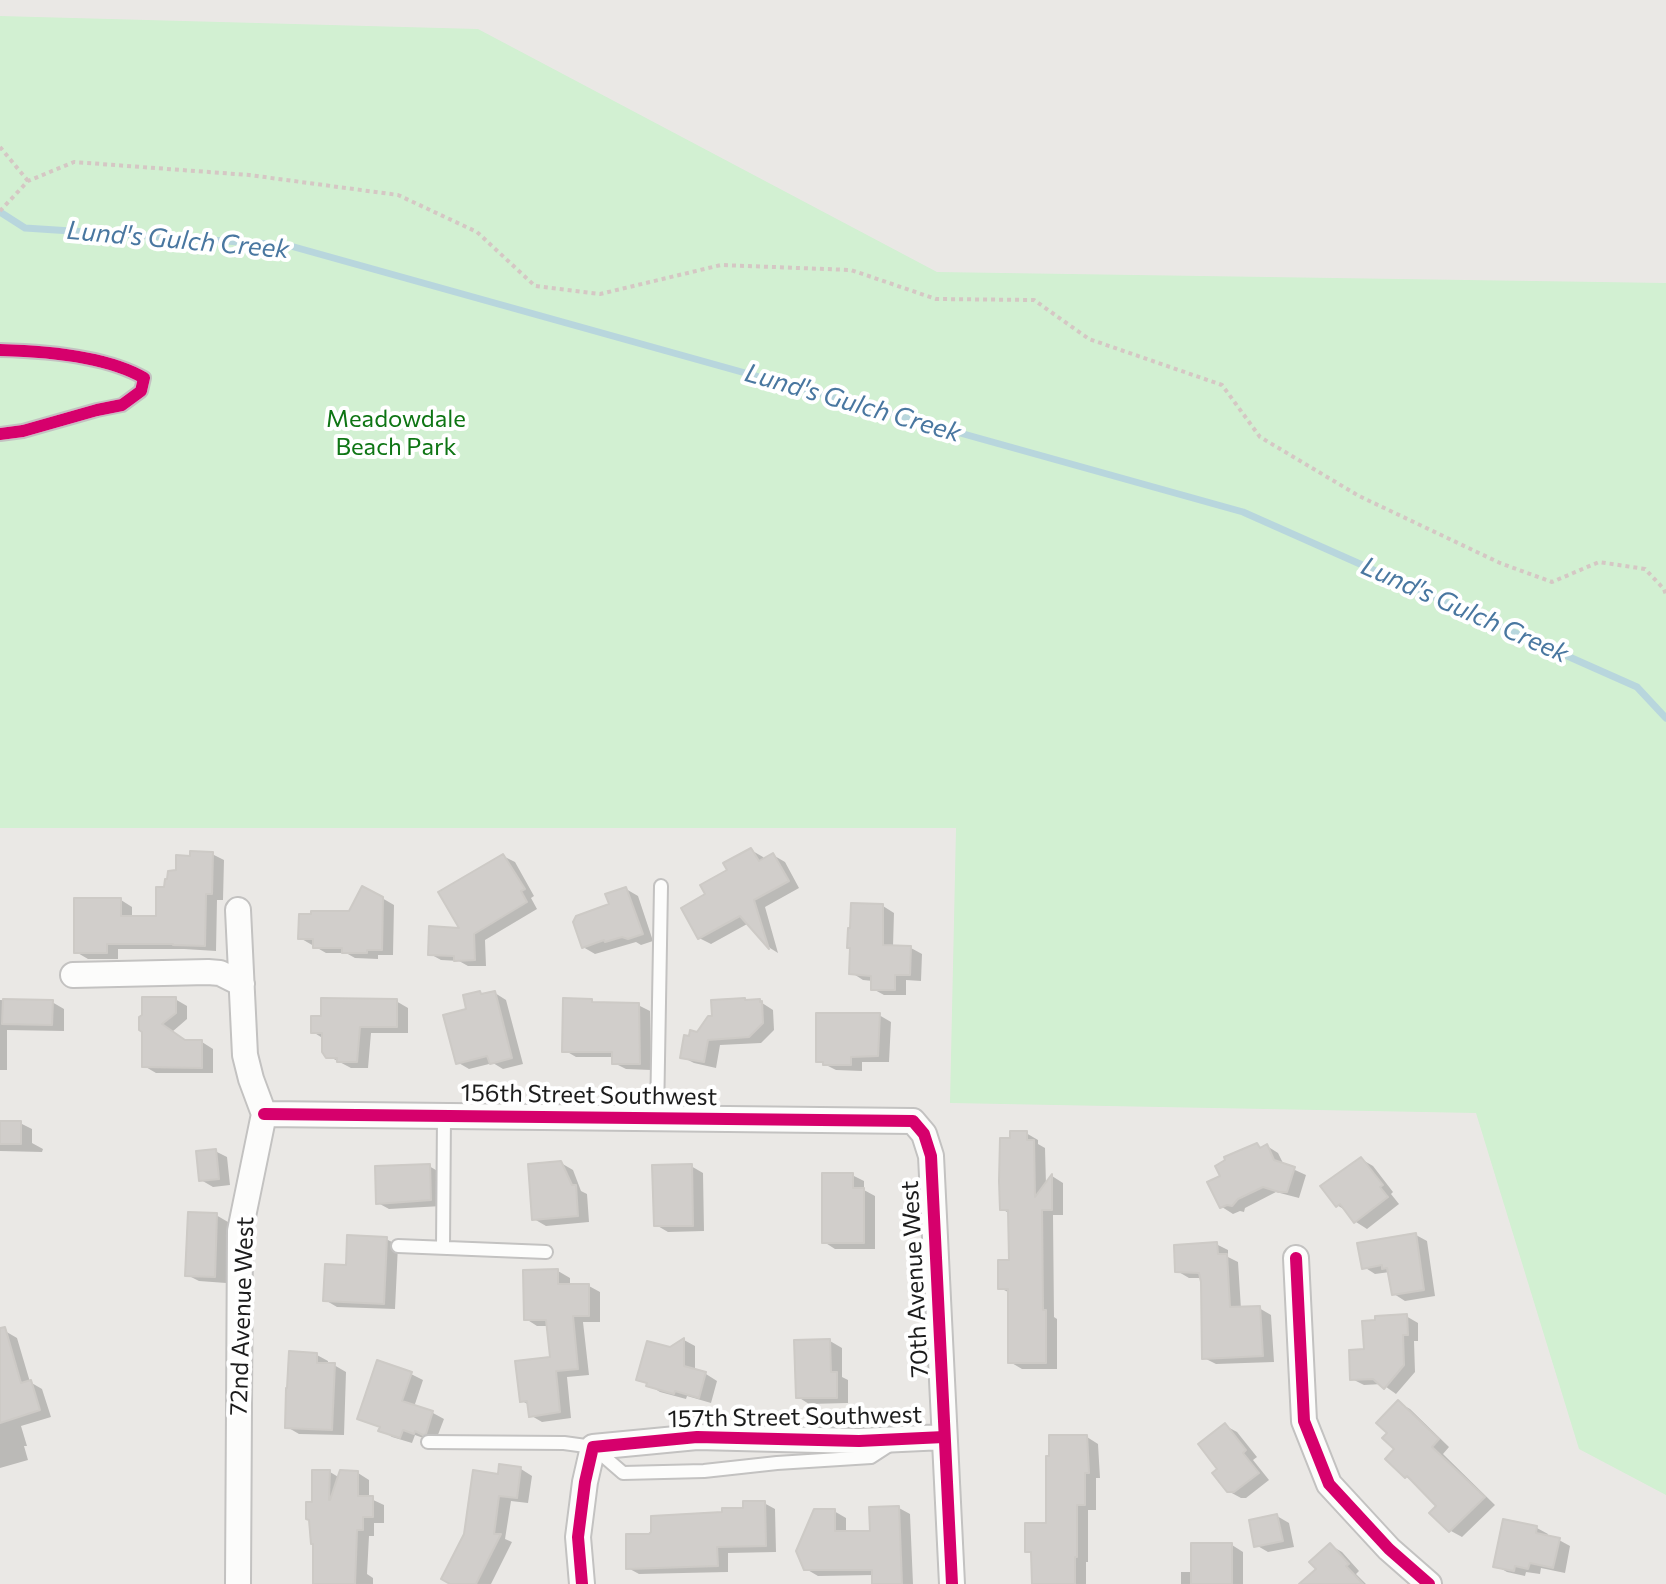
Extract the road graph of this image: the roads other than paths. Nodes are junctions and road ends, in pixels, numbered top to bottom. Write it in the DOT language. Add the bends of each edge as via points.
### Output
graph roads {
  1 [pos="0,350"];
  2 [pos="0,434"];
  3 [pos="661,886"];
  4 [pos="238,910"];
  5 [pos="73,975"];
  6 [pos="242,984"];
  7 [pos="264,1114"];
  8 [pos="444,1115"];
  9 [pos="657,1118"];
  10 [pos="913,1121"];
  11 [pos="398,1246"];
  12 [pos="443,1248"];
  13 [pos="546,1252"];
  14 [pos="1296,1258"];
  15 [pos="944,1437"];
  16 [pos="897,1439"];
  17 [pos="428,1442"];
  18 [pos="593,1447"];
  19 [pos="238,1584"];
  20 [pos="582,1584"];
  21 [pos="952,1584"];
  22 [pos="1429,1584"];
  1 -- 2 [label="lane" via="49,352 130,370 144,378 141,391 122,405"];
  3 -- 9 [label="lane"];
  4 -- 6 [label="street"];
  5 -- 6 [label="street" via="208,972"];
  6 -- 7 [label="street" via="245,1055"];
  7 -- 8 [label="street, 156th Street Southwest"];
  7 -- 19 [label="street, 72nd Avenue West" via="240,1231"];
  8 -- 9 [label="street, 156th Street Southwest"];
  8 -- 12 [label="lane"];
  9 -- 10 [label="street, 156th Street Southwest"];
  10 -- 15 [label="street, 70th Avenue West" via="931,1156"];
  11 -- 12 [label="lane"];
  12 -- 13 [label="lane"];
  14 -- 22 [label="street" via="1304,1421 1329,1484"];
  15 -- 16 [label="street, 157th Street Southwest"];
  15 -- 21 [label="street, 70th Avenue West"];
  16 -- 18 [label="street, 157th Street Southwest" via="697,1437"];
  16 -- 18 [label="lane" via="871,1457 704,1471 623,1473"];
  17 -- 18 [label="lane"];
  18 -- 20 [label="street" via="578,1537"];
}
